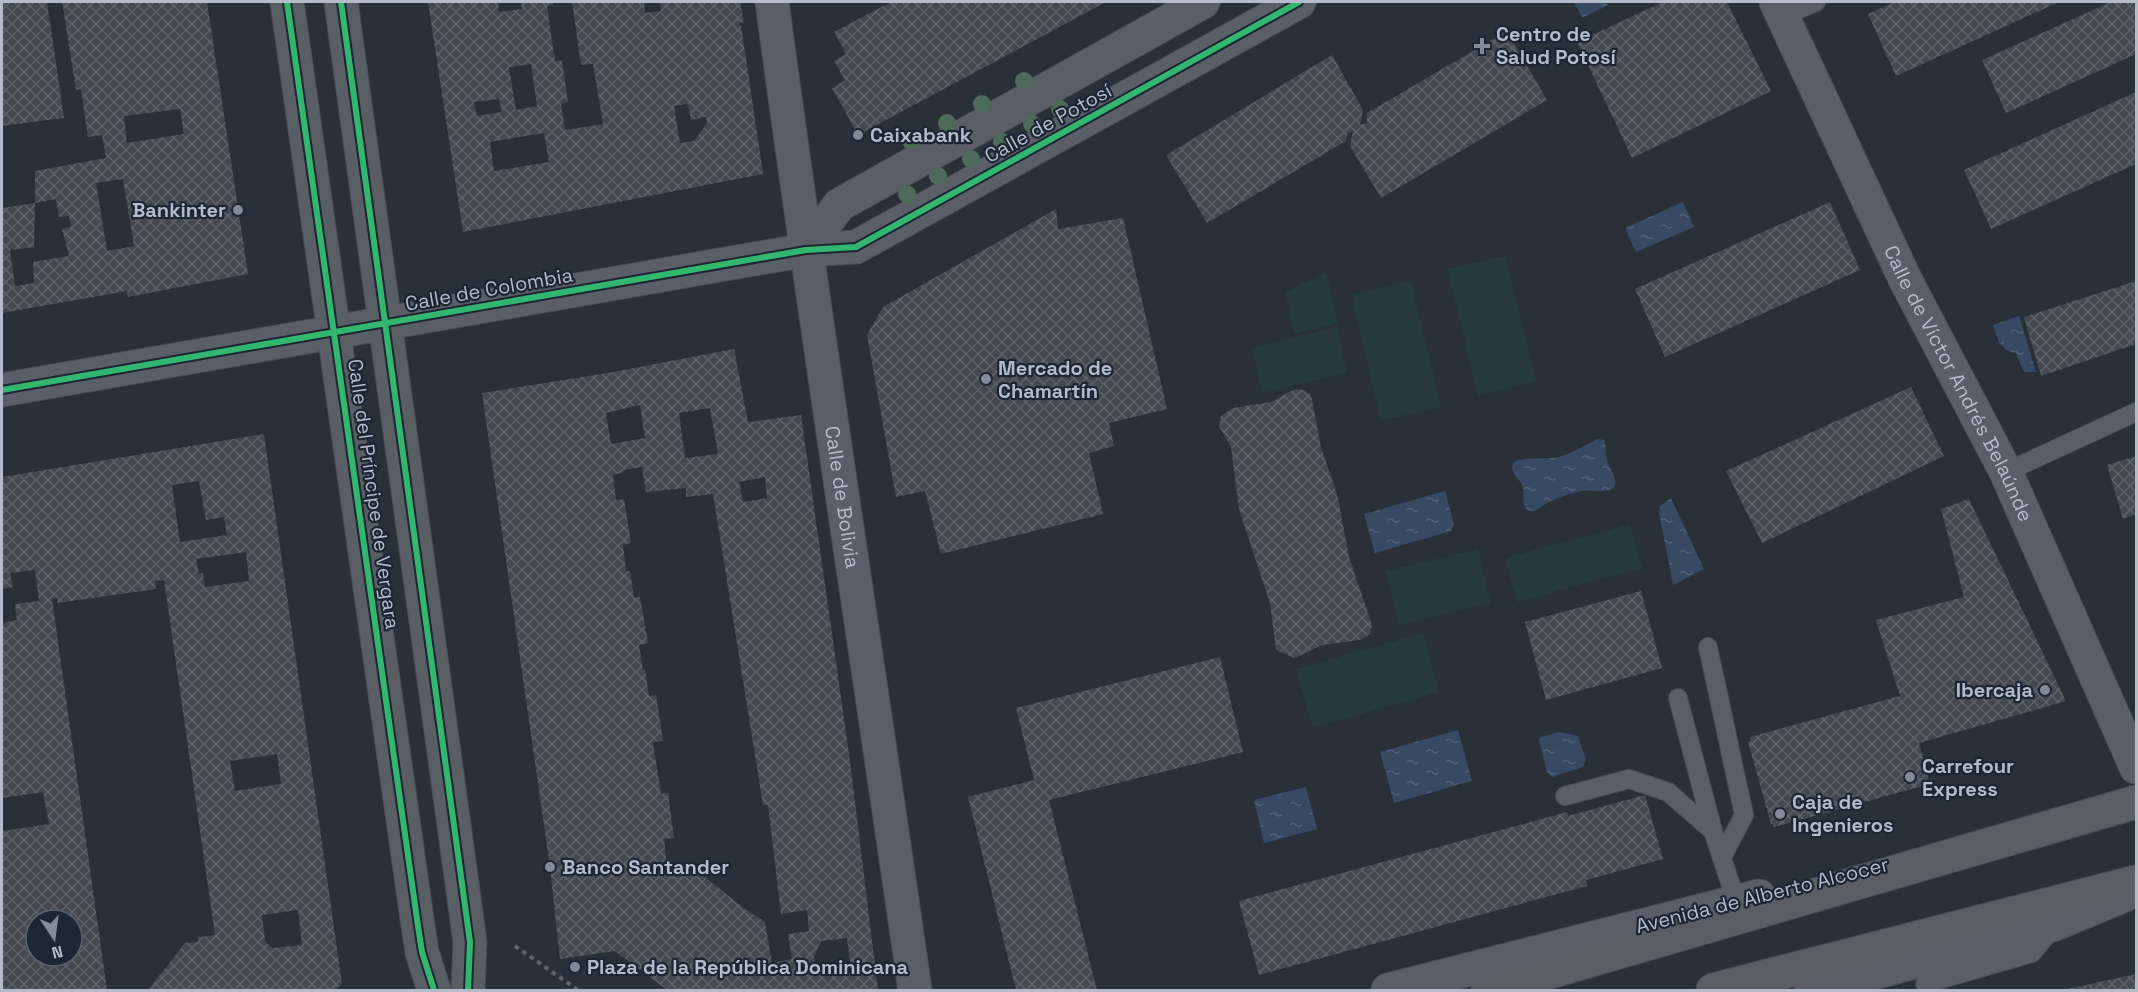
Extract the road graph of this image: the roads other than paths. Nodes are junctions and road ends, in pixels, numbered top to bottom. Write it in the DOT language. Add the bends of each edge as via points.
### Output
graph roads {
  1 [pos="287,2"];
  2 [pos="340,2"];
  3 [pos="772,2"];
  4 [pos="1203,2"];
  5 [pos="1299,2"];
  6 [pos="1816,2"];
  7 [pos="1779,9"];
  8 [pos="1093,63"];
  9 [pos="1106,110"];
  10 [pos="806,250"];
  11 [pos="385,323"];
  12 [pos="334,332"];
  13 [pos="2,390"];
  14 [pos="2136,412"];
  15 [pos="2006,472"];
  16 [pos="1708,647"];
  17 [pos="1678,698"];
  18 [pos="2136,767"];
  19 [pos="1565,796"];
  20 [pos="2136,802"];
  21 [pos="1713,831"];
  22 [pos="1722,857"];
  23 [pos="2136,882"];
  24 [pos="2136,890"];
  25 [pos="1736,902"];
  26 [pos="2055,924"];
  27 [pos="1925,984"];
  28 [pos="434,990"];
  29 [pos="468,990"];
  30 [pos="915,990"];
  31 [pos="1388,990"];
  32 [pos="1488,990"];
  33 [pos="1713,990"];
  34 [pos="1811,990"];
  1 -- 12 [label="main road, Calle del Príncipe de Vergara"];
  2 -- 11 [label="main road, Calle del Príncipe de Vergara"];
  3 -- 10 [label="street, Calle de Bolivia"];
  4 -- 8 [label="street, Calle de Potosí"];
  5 -- 9 [label="street, Calle de Potosí"];
  6 -- 7 [label="lane"];
  7 -- 15 [label="street, Calle de Víctor Andrés Belaúnde" via="1905,279"];
  8 -- 9 [label="street, Calle de Potosí"];
  8 -- 10 [label="street, Calle de Potosí" via="839,205"];
  9 -- 10 [label="street, Calle de Potosí" via="856,247"];
  10 -- 11 [label="street, Calle de Colombia"];
  10 -- 30 [label="street, Calle de Bolivia"];
  11 -- 12 [label="street, Calle de Colombia"];
  11 -- 29 [label="main road, Calle del Príncipe de Vergara" via="470,942"];
  12 -- 13 [label="street, Calle de Colombia"];
  12 -- 28 [label="main road, Calle del Príncipe de Vergara" via="418,926"];
  14 -- 15 [label="lane"];
  15 -- 18 [label="street, Calle de Víctor Andrés Belaúnde"];
  16 -- 22 [label="lane" via="1744,815"];
  17 -- 21 [label="lane"];
  19 -- 21 [label="lane" via="1629,779 1668,792"];
  20 -- 25 [label="street, Avenida de Alberto Alcocer"];
  20 -- 32 [label="main road, Avenida de Alberto Alcocer"];
  21 -- 22 [label="lane"];
  22 -- 25 [label="lane"];
  23 -- 33 [label="main road"];
  24 -- 26 [label="street"];
  25 -- 31 [label="street, Avenida de Alberto Alcocer"];
  26 -- 27 [label="lane" via="2032,953"];
  26 -- 34 [label="street"];
}
